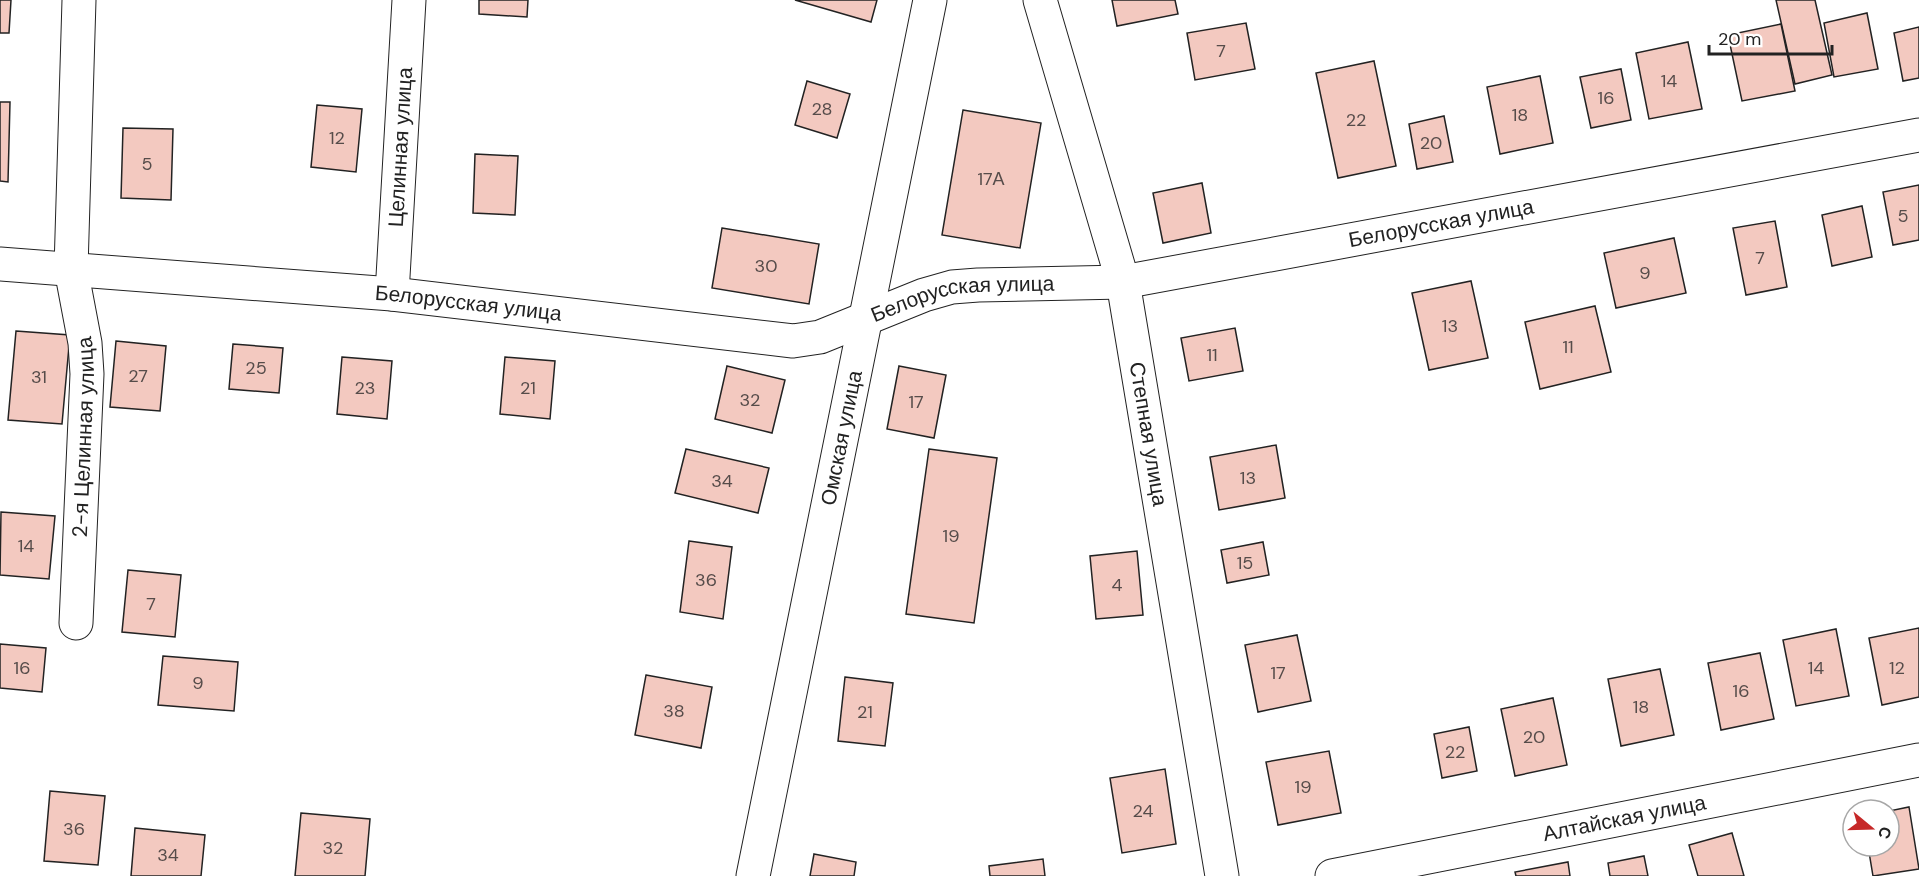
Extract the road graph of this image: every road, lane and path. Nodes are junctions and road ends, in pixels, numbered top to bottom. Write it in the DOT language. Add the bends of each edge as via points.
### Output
graph roads {
  1 [pos="79,0"];
  2 [pos="409,0"];
  3 [pos="930,0"];
  4 [pos="1040,0"];
  5 [pos="1919,135"];
  6 [pos="0,264"];
  7 [pos="71,268"];
  8 [pos="1123,282"];
  9 [pos="392,294"];
  10 [pos="864,321"];
  11 [pos="76,623"];
  12 [pos="1919,759"];
  13 [pos="753,876"];
  14 [pos="1222,876"];
  15 [pos="1332,876"];
  1 -- 7 [label="street, 2-я Целинная улица"];
  2 -- 9 [label="street, Целинная улица"];
  3 -- 10 [label="street, Омская улица"];
  4 -- 8 [label="street, Степная улица"];
  5 -- 8 [label="street, Белорусская улица"];
  6 -- 7 [label="street, Белорусская улица"];
  7 -- 9 [label="street, Белорусская улица"];
  7 -- 11 [label="street, 2-я Целинная улица" via="87,374"];
  8 -- 10 [label="street, Белорусская улица" via="952,287"];
  8 -- 14 [label="street, Степная улица"];
  9 -- 10 [label="street, Белорусская улица" via="793,341 820,337"];
  10 -- 13 [label="street, Омская улица"];
  12 -- 15 [label="street, Алтайская улица"];
}
